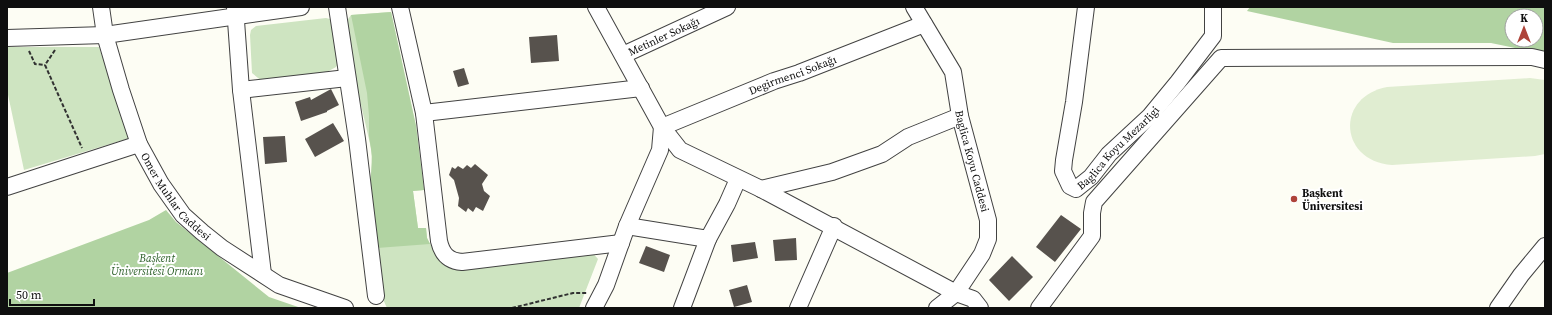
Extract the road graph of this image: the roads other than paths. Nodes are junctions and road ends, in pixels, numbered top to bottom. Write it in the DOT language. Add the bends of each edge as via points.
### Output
graph roads {
  1 [pos="101,7"];
  2 [pos="301,7"];
  3 [pos="337,7"];
  4 [pos="400,7"];
  5 [pos="596,7"];
  6 [pos="727,7"];
  7 [pos="914,7"];
  8 [pos="1086,7"];
  9 [pos="1213,7"];
  10 [pos="236,11"];
  11 [pos="924,24"];
  12 [pos="105,35"];
  13 [pos="7,38"];
  14 [pos="623,55"];
  15 [pos="1545,60"];
  16 [pos="347,78"];
  17 [pos="641,88"];
  18 [pos="241,90"];
  19 [pos="424,113"];
  20 [pos="960,116"];
  21 [pos="662,127"];
  22 [pos="140,144"];
  23 [pos="738,179"];
  24 [pos="7,186"];
  25 [pos="761,189"];
  26 [pos="627,226"];
  27 [pos="834,226"];
  28 [pos="708,239"];
  29 [pos="621,243"];
  30 [pos="1545,246"];
  31 [pos="263,274"];
  32 [pos="376,296"];
  33 [pos="959,301"];
  34 [pos="345,308"];
  35 [pos="594,308"];
  36 [pos="682,308"];
  37 [pos="798,308"];
  38 [pos="937,308"];
  39 [pos="980,308"];
  40 [pos="1040,308"];
  41 [pos="1498,308"];
  1 -- 12 [label="street, Omer Muhlar Caddesi"];
  2 -- 10 [label="street"];
  3 -- 16 [label="street"];
  4 -- 19 [label="street"];
  5 -- 14 [label="street"];
  6 -- 14 [label="street, Metinler Sokağı"];
  7 -- 11 [label="street, Baglica Koyu Caddesi"];
  8 -- 9 [label="street, Baglica Koyu Mezarligi" via="1063,171 1070,186 1076,189 1150,116 1213,36"];
  10 -- 12 [label="street"];
  10 -- 18 [label="street"];
  11 -- 20 [label="street, Baglica Koyu Caddesi" via="953,72"];
  11 -- 21 [label="street, Degirmenci Sokağı"];
  12 -- 13 [label="street"];
  12 -- 22 [label="street, Omer Muhlar Caddesi"];
  14 -- 17 [label="street"];
  15 -- 40 [label="street" via="1532,57 1221,58 1094,202 1092,236"];
  16 -- 18 [label="street"];
  16 -- 32 [label="street"];
  17 -- 19 [label="street"];
  17 -- 21 [label="street"];
  18 -- 31 [label="street"];
  19 -- 29 [label="street" via="439,241 441,249 450,259 476,260"];
  20 -- 25 [label="street" via="908,137 882,154 832,172"];
  20 -- 33 [label="street, Baglica Koyu Caddesi" via="988,220 988,239"];
  21 -- 23 [label="street" via="680,150"];
  21 -- 26 [label="street" via="660,150"];
  22 -- 24 [label="street"];
  22 -- 31 [label="street, Omer Muhlar Caddesi" via="162,184 184,214 222,248"];
  23 -- 25 [label="street"];
  23 -- 28 [label="street"];
  25 -- 27 [label="street"];
  26 -- 28 [label="street"];
  26 -- 29 [label="street"];
  27 -- 33 [label="street"];
  27 -- 37 [label="street"];
  28 -- 36 [label="street"];
  29 -- 35 [label="street"];
  30 -- 41 [label="street"];
  31 -- 34 [label="street, Omer Muhlar Caddesi" via="279,285"];
  33 -- 38 [label="street, Baglica Koyu Caddesi"];
  33 -- 39 [label="street" via="973,299"];
}
